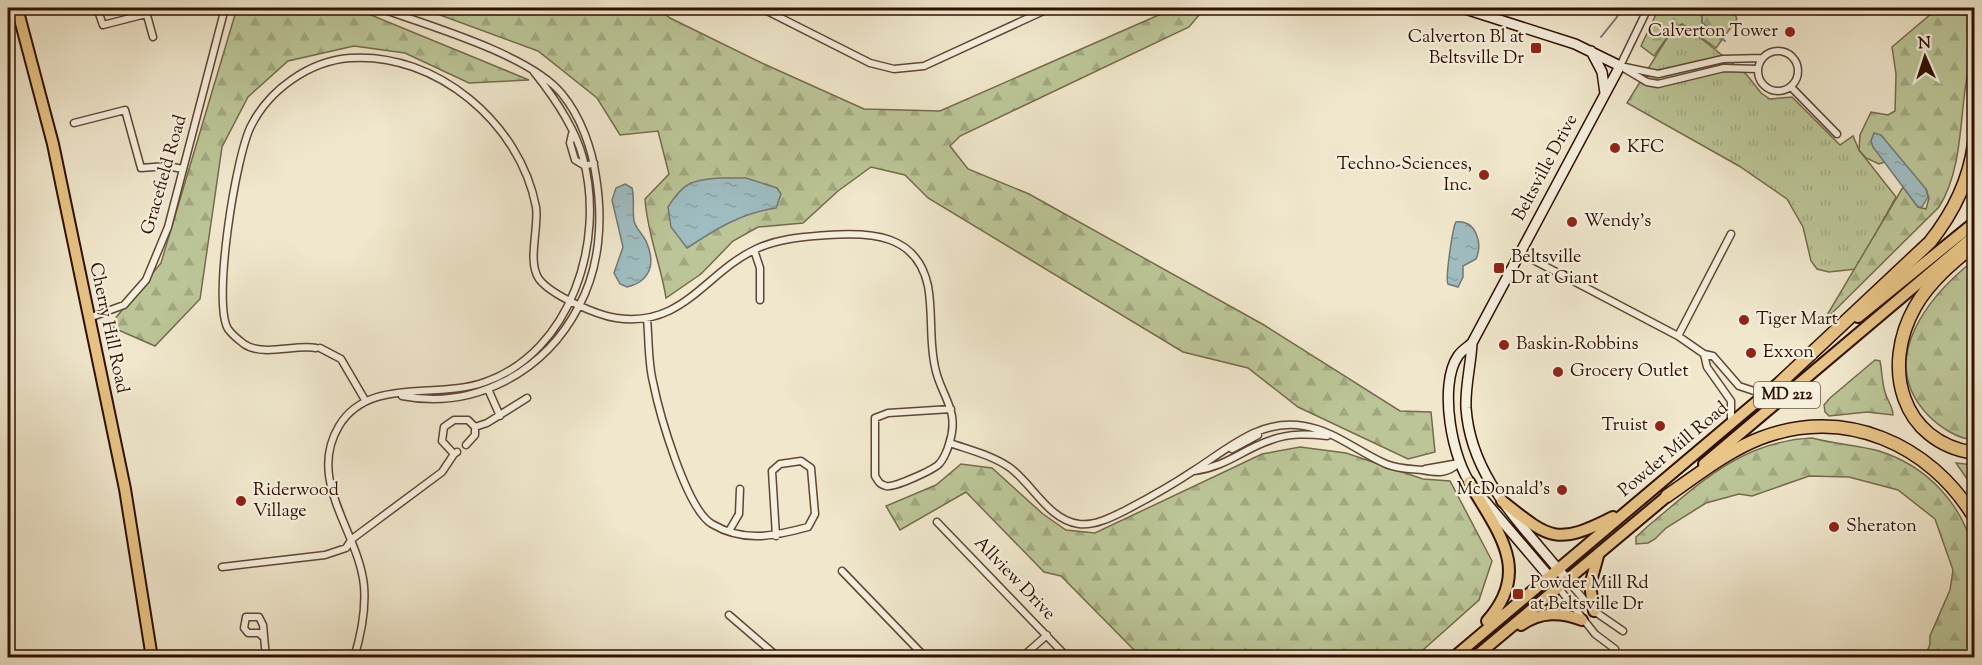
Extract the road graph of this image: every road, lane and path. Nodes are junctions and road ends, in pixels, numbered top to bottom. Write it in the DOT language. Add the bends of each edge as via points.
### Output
graph roads {
  1 [pos="17,8"];
  2 [pos="98,8"];
  3 [pos="225,8"];
  4 [pos="379,8"];
  5 [pos="761,8"];
  6 [pos="1050,8"];
  7 [pos="1462,8"];
  8 [pos="1648,8"];
  9 [pos="146,11"];
  10 [pos="153,37"];
  11 [pos="1591,51"];
  12 [pos="1762,58"];
  13 [pos="1689,65"];
  14 [pos="1620,66"];
  15 [pos="1757,69"];
  16 [pos="534,72"];
  17 [pos="1691,75"];
  18 [pos="1791,87"];
  19 [pos="1605,93"];
  20 [pos="74,123"];
  21 [pos="583,128"];
  22 [pos="572,133"];
  23 [pos="1838,134"];
  24 [pos="1974,144"];
  25 [pos="594,163"];
  26 [pos="585,166"];
  27 [pos="183,169"];
  28 [pos="1974,223"];
  29 [pos="1731,234"];
  30 [pos="1974,236"];
  31 [pos="1974,244"];
  32 [pos="754,250"];
  33 [pos="1520,253"];
  34 [pos="760,300"];
  35 [pos="571,301"];
  36 [pos="580,305"];
  37 [pos="89,318"];
  38 [pos="647,318"];
  39 [pos="1678,336"];
  40 [pos="1472,343"];
  41 [pos="1704,354"];
  42 [pos="485,382"];
  43 [pos="1781,382"];
  44 [pos="489,390"];
  45 [pos="392,394"];
  46 [pos="527,398"];
  47 [pos="365,400"];
  48 [pos="951,409"];
  49 [pos="500,416"];
  50 [pos="1731,423"];
  51 [pos="475,427"];
  52 [pos="1266,429"];
  53 [pos="1339,438"];
  54 [pos="1270,440"];
  55 [pos="950,443"];
  56 [pos="466,445"];
  57 [pos="1974,453"];
  58 [pos="1459,463"];
  59 [pos="1194,471"];
  60 [pos="1469,482"];
  61 [pos="740,489"];
  62 [pos="1667,496"];
  63 [pos="1502,501"];
  64 [pos="1632,507"];
  65 [pos="1974,518"];
  66 [pos="937,522"];
  67 [pos="729,531"];
  68 [pos="776,536"];
  69 [pos="352,539"];
  70 [pos="1600,553"];
  71 [pos="222,567"];
  72 [pos="1558,569"];
  73 [pos="842,571"];
  74 [pos="1549,577"];
  75 [pos="1567,579"];
  76 [pos="1558,587"];
  77 [pos="1594,611"];
  78 [pos="729,615"];
  79 [pos="1582,620"];
  80 [pos="1623,631"];
  81 [pos="1047,635"];
  82 [pos="264,638"];
  83 [pos="1466,646"];
  84 [pos="1615,649"];
  85 [pos="152,657"];
  86 [pos="266,657"];
  87 [pos="354,657"];
  88 [pos="779,657"];
  89 [pos="927,657"];
  90 [pos="1021,657"];
  91 [pos="1068,657"];
  92 [pos="1453,657"];
  93 [pos="1474,657"];
  1 -- 37 [label="main road, Cherry Hill Road" via="53,144"];
  2 -- 9 [label="street" via="103,25"];
  3 -- 27 [label="street, Gracefield Road"];
  4 -- 16 [label="street" via="505,54"];
  5 -- 6 [label="street" via="870,63 894,69 924,66"];
  7 -- 11 [label="street"];
  8 -- 14 [label="street, Beltsville Drive"];
  9 -- 10 [label="street"];
  11 -- 14 [label="street"];
  11 -- 19 [label="street" via="1602,72"];
  12 -- 13 [label="street"];
  12 -- 15 [label="street"];
  12 -- 18 [label="street" via="1777,51 1791,56 1798,67 1797,79"];
  13 -- 14 [label="street" via="1658,74"];
  13 -- 17 [label="street"];
  14 -- 17 [label="street" via="1658,84"];
  14 -- 19 [label="street, Beltsville Drive"];
  15 -- 17 [label="street" via="1724,68"];
  15 -- 18 [label="street" via="1761,84 1770,90 1780,92"];
  16 -- 21 [label="street" via="562,93"];
  16 -- 22 [label="street" via="554,98"];
  18 -- 23 [label="street"];
  19 -- 33 [label="street, Beltsville Drive"];
  20 -- 27 [label="street" via="125,110 141,168"];
  21 -- 22 [label="street"];
  21 -- 25 [label="street"];
  22 -- 26 [label="street" via="570,144 575,160"];
  24 -- 43 [label="highway" via="1958,201 1930,242"];
  25 -- 26 [label="street"];
  25 -- 36 [label="street" via="600,224 597,250"];
  26 -- 35 [label="street" via="589,196 587,241"];
  27 -- 37 [label="street, Gracefield Road" via="168,227 146,280 124,304"];
  28 -- 43 [label="main road, Powder Mill Road / MD 212"];
  29 -- 39 [label="street"];
  30 -- 62 [label="main road, Powder Mill Road / MD 212"];
  31 -- 57 [label="highway" via="1936,278 1914,309 1899,346 1898,369 1901,390 1917,421 1947,445"];
  32 -- 34 [label="street" via="760,268"];
  32 -- 38 [label="street" via="687,302"];
  32 -- 48 [label="street" via="803,236 857,232 880,236 902,246 914,257 926,281 935,368"];
  33 -- 39 [label="street"];
  33 -- 40 [label="street, Beltsville Drive"];
  35 -- 36 [label="street"];
  35 -- 42 [label="street" via="543,342 519,363"];
  35 -- 47 [label="street" via="546,286 535,272 536,211 528,180 501,132 472,101 425,72 375,59 334,60 315,67 279,89 258,115 245,141 228,225 225,317 229,329 251,347 261,350 306,346 341,359"];
  36 -- 38 [label="street" via="612,318"];
  36 -- 44 [label="street" via="533,363"];
  37 -- 85 [label="main road, Cherry Hill Road" via="125,489"];
  38 -- 67 [label="street" via="653,383 684,480 710,523"];
  39 -- 41 [label="street"];
  40 -- 58 [label="street, Beltsville Drive" via="1457,356 1450,387 1451,430"];
  40 -- 63 [label="street, Beltsville Drive" via="1466,402 1471,440 1485,476"];
  41 -- 43 [label="street" via="1713,356 1746,390 1761,390"];
  41 -- 50 [label="street" via="1707,367 1731,400"];
  42 -- 44 [label="street"];
  42 -- 45 [label="street" via="439,392"];
  43 -- 50 [label="main road, Powder Mill Road / MD 212"];
  44 -- 45 [label="street" via="441,400"];
  44 -- 49 [label="street"];
  45 -- 47 [label="street"];
  46 -- 49 [label="street"];
  47 -- 69 [label="street" via="338,428 330,453 333,499"];
  48 -- 55 [label="street"];
  48 -- 55 [label="street" via="888,413 875,418 875,476 884,486 896,486 939,464"];
  49 -- 51 [label="street"];
  50 -- 64 [label="main road, Powder Mill Road / MD 212"];
  51 -- 56 [label="street" via="475,435"];
  51 -- 69 [label="street" via="461,418 444,427 442,441 456,453 442,472"];
  52 -- 53 [label="street" via="1292,424"];
  52 -- 54 [label="street"];
  52 -- 59 [label="street" via="1240,439"];
  53 -- 54 [label="street" via="1309,434"];
  53 -- 58 [label="street" via="1388,465 1421,470"];
  54 -- 59 [label="street" via="1215,468"];
  55 -- 59 [label="street" via="998,460 1055,513 1079,524 1113,516"];
  58 -- 60 [label="street, Beltsville Drive"];
  60 -- 74 [label="street, Beltsville Drive"];
  60 -- 83 [label="main road" via="1505,546 1511,578 1503,602"];
  61 -- 67 [label="street" via="739,514"];
  62 -- 65 [label="highway" via="1759,439 1779,432 1827,427 1875,434 1916,454 1951,484"];
  62 -- 70 [label="main road, Powder Mill Road / MD 212"];
  63 -- 64 [label="main road" via="1532,525 1562,535 1590,530"];
  63 -- 72 [label="street, Beltsville Drive"];
  64 -- 72 [label="main road, Powder Mill Road / MD 212"];
  66 -- 81 [label="street, Allview Drive"];
  67 -- 68 [label="street" via="742,536"];
  68 -- 68 [label="street" via="808,527 815,514 811,468 801,461 780,464 772,471"];
  69 -- 71 [label="street" via="346,548 325,555"];
  69 -- 87 [label="street" via="364,586"];
  70 -- 75 [label="main road, Powder Mill Road / MD 212"];
  70 -- 77 [label="main road" via="1590,575"];
  72 -- 74 [label="main road, Powder Mill Road / MD 212"];
  72 -- 75 [label="street, Beltsville Drive"];
  73 -- 89 [label="street"];
  74 -- 76 [label="street, Beltsville Drive"];
  74 -- 83 [label="main road, Powder Mill Road / MD 212"];
  75 -- 76 [label="main road, Powder Mill Road / MD 212"];
  75 -- 77 [label="street"];
  76 -- 79 [label="street"];
  76 -- 93 [label="main road, Powder Mill Road / MD 212"];
  77 -- 80 [label="street"];
  78 -- 88 [label="street"];
  79 -- 84 [label="street"];
  79 -- 93 [label="main road" via="1569,615 1539,615"];
  81 -- 90 [label="street"];
  81 -- 91 [label="street, Allview Drive"];
  82 -- 86 [label="street"];
  83 -- 92 [label="main road, Powder Mill Road / MD 212"];
}
